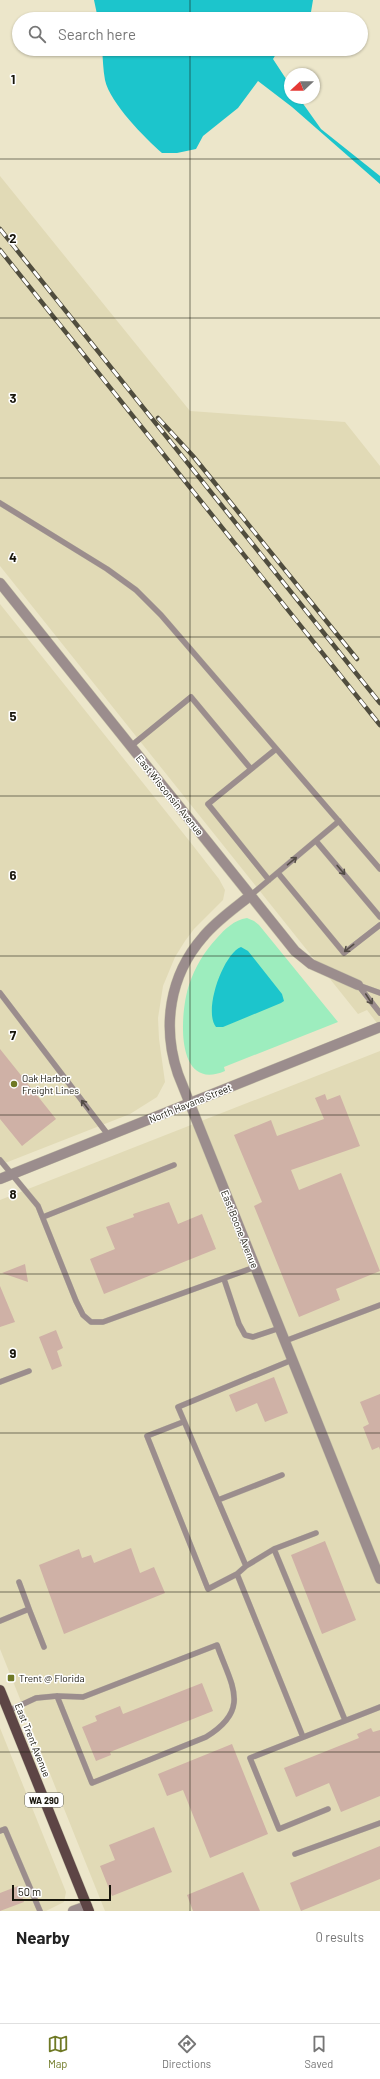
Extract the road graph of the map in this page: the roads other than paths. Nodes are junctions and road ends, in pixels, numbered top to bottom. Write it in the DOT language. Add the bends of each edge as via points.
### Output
graph roads {
  1 [pos="0,503"];
  2 [pos="0,583"];
  3 [pos="131,746"];
  4 [pos="276,749"];
  5 [pos="251,769"];
  6 [pos="339,822"];
  7 [pos="316,841"];
  8 [pos="380,869"];
  9 [pos="278,873"];
  10 [pos="269,880"];
  11 [pos="251,895"];
  12 [pos="380,917"];
  13 [pos="380,924"];
  14 [pos="358,985"];
  15 [pos="380,993"];
  16 [pos="0,994"];
  17 [pos="380,1014"];
  18 [pos="380,1027"];
  19 [pos="190,1104"];
  20 [pos="109,1136"];
  21 [pos="0,1160"];
  22 [pos="174,1165"];
  23 [pos="12,1174"];
  24 [pos="0,1179"];
  25 [pos="43,1216"];
  26 [pos="255,1267"];
  27 [pos="224,1279"];
  28 [pos="380,1305"];
  29 [pos="280,1328"];
  30 [pos="285,1341"];
  31 [pos="292,1360"];
  32 [pos="29,1371"];
  33 [pos="0,1382"];
  34 [pos="183,1422"];
  35 [pos="282,1475"];
  36 [pos="218,1500"];
  37 [pos="316,1533"];
  38 [pos="274,1549"];
  39 [pos="246,1566"];
  40 [pos="237,1574"];
  41 [pos="380,1579"];
  42 [pos="19,1582"];
  43 [pos="29,1609"];
  44 [pos="0,1621"];
  45 [pos="44,1647"];
  46 [pos="1,1694"];
  47 [pos="58,1696"];
  48 [pos="380,1707"];
  49 [pos="8,1711"];
  50 [pos="345,1720"];
  51 [pos="303,1737"];
  52 [pos="328,1809"];
  53 [pos="380,1823"];
  54 [pos="0,1831"];
  55 [pos="295,1854"];
  56 [pos="88,1908"];
  57 [pos="40,1911"];
  58 [pos="73,1911"];
  1 -- 4 [label="lane" via="107,569 136,590 161,615"];
  2 -- 3 [label="street, East Wisconsin Avenue"];
  3 -- 5 [label="lane" via="191,697"];
  3 -- 11 [label="street, East Wisconsin Avenue"];
  4 -- 5 [label="lane"];
  4 -- 6 [label="lane"];
  5 -- 10 [label="lane" via="208,804"];
  6 -- 7 [label="lane"];
  6 -- 8 [label="lane"];
  9 -- 7 [label="lane, one-way"];
  7 -- 12 [label="lane, one-way"];
  9 -- 10 [label="lane"];
  13 -- 9 [label="lane, one-way" via="344,953"];
  10 -- 11 [label="lane"];
  11 -- 14 [label="street, East Wisconsin Avenue" via="304,959 318,968"];
  11 -- 19 [label="street, East Boone Avenue" via="199,941 186,960 173,991 170,1008 170,1044"];
  14 -- 15 [label="lane"];
  14 -- 17 [label="lane, one-way"];
  20 -- 16 [label="lane, one-way"];
  18 -- 19 [label="street, North Havana Street"];
  19 -- 20 [label="street, North Havana Street"];
  19 -- 26 [label="street, East Boone Avenue"];
  20 -- 23 [label="street, North Havana Street"];
  21 -- 23 [label="lane"];
  22 -- 25 [label="lane"];
  23 -- 24 [label="street, North Havana Street"];
  23 -- 25 [label="lane"];
  25 -- 27 [label="lane" via="76,1301 83,1315 92,1322 103,1322"];
  26 -- 27 [label="lane"];
  26 -- 29 [label="street, East Boone Avenue"];
  27 -- 29 [label="lane" via="239,1324 245,1334 253,1337"];
  28 -- 30 [label="lane"];
  29 -- 30 [label="street, East Boone Avenue"];
  30 -- 31 [label="street, East Boone Avenue"];
  31 -- 34 [label="lane" via="178,1407"];
  31 -- 41 [label="street, East Boone Avenue"];
  32 -- 33 [label="lane"];
  34 -- 36 [label="lane"];
  34 -- 40 [label="lane" via="147,1436 208,1589"];
  35 -- 36 [label="lane"];
  36 -- 39 [label="lane"];
  37 -- 38 [label="lane"];
  38 -- 39 [label="lane"];
  38 -- 50 [label="lane"];
  39 -- 40 [label="lane"];
  40 -- 51 [label="lane"];
  42 -- 43 [label="lane"];
  43 -- 44 [label="lane"];
  43 -- 45 [label="lane"];
  46 -- 49 [label="main road, East Trent Avenue / WA 290"];
  47 -- 47 [label="lane" via="83,1697 216,1644 236,1698 232,1715 221,1728 206,1737 92,1783"];
  47 -- 49 [label="lane" via="36,1698"];
  48 -- 50 [label="lane"];
  49 -- 56 [label="main road, East Trent Avenue / WA 290"];
  50 -- 51 [label="lane"];
  51 -- 52 [label="lane" via="250,1758 279,1829"];
  53 -- 55 [label="lane"];
  54 -- 57 [label="lane" via="5,1829"];
  56 -- 58 [label="street"];
}
